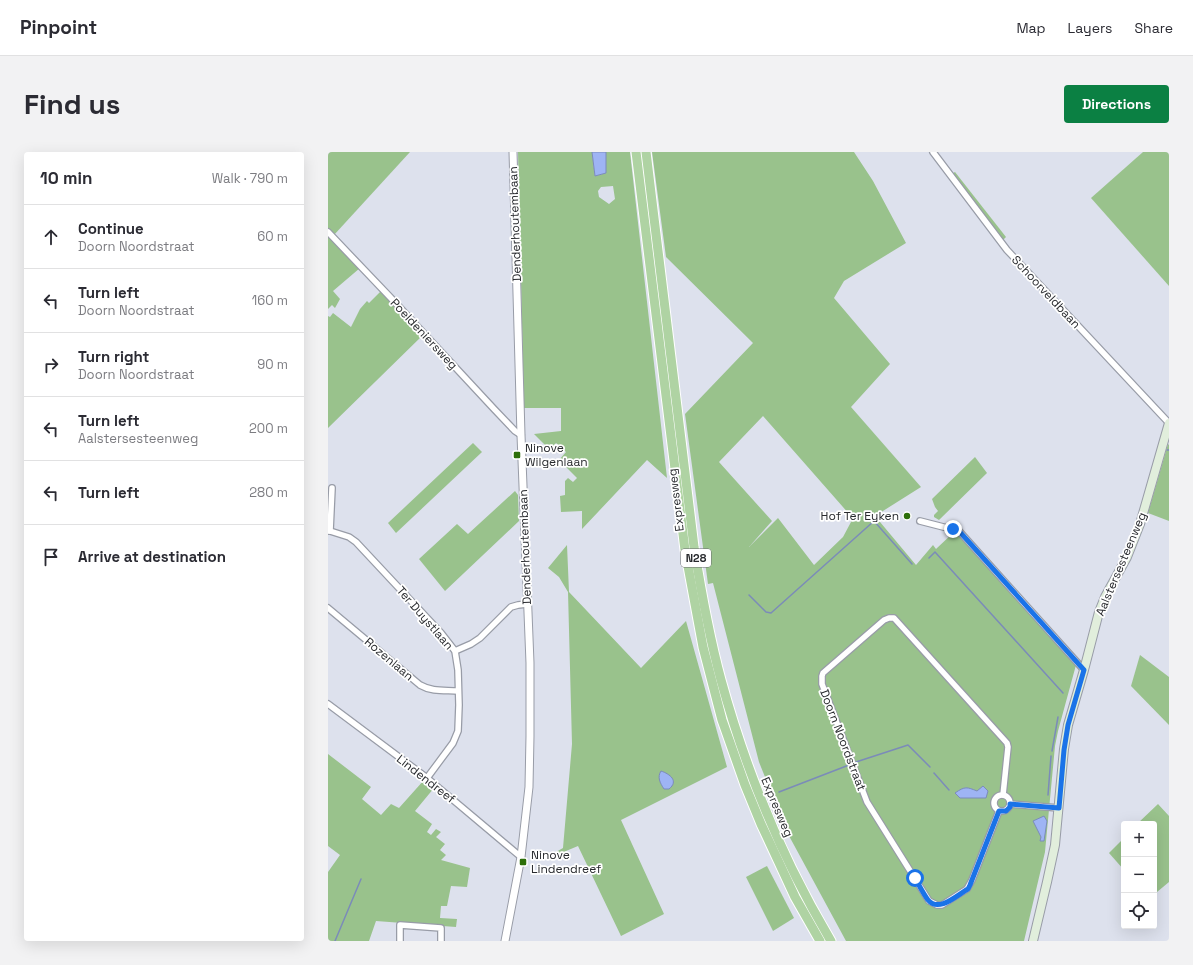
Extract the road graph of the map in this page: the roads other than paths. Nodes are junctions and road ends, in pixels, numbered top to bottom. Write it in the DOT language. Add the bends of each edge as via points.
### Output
graph roads {
  1 [pos="513,152"];
  2 [pos="636,152"];
  3 [pos="646,152"];
  4 [pos="933,152"];
  5 [pos="328,232"];
  6 [pos="1169,423"];
  7 [pos="521,435"];
  8 [pos="332,488"];
  9 [pos="920,521"];
  10 [pos="329,531"];
  11 [pos="527,604"];
  12 [pos="328,608"];
  13 [pos="455,651"];
  14 [pos="1084,670"];
  15 [pos="458,691"];
  16 [pos="328,704"];
  17 [pos="426,778"];
  18 [pos="1003,795"];
  19 [pos="1010,804"];
  20 [pos="1059,808"];
  21 [pos="999,811"];
  22 [pos="521,857"];
  23 [pos="400,941"];
  24 [pos="441,941"];
  25 [pos="505,941"];
  26 [pos="820,941"];
  27 [pos="831,941"];
  28 [pos="1033,941"];
  1 -- 7 [label="street, Denderhoutembaan"];
  2 -- 26 [label="highway, Expresweg / N28" via="685,550 703,647 722,720 753,804 788,883"];
  3 -- 27 [label="highway, Expresweg / N28" via="694,547 712,645 731,715 753,780 777,838"];
  4 -- 6 [label="street, Schoorveldbaan" via="1008,250"];
  5 -- 7 [label="street, Poeldeniersweg"];
  6 -- 14 [label="main road, Aalstersesteenweg" via="1140,524 1099,612"];
  7 -- 11 [label="street, Denderhoutembaan"];
  8 -- 10 [label="street"];
  9 -- 14 [label="street" via="959,531"];
  10 -- 13 [label="street, Ter Duystlaan" via="349,537 365,550"];
  11 -- 13 [label="street" via="511,607 480,638"];
  11 -- 22 [label="street, Denderhoutembaan" via="530,779"];
  12 -- 15 [label="street, Rozenlaan" via="420,685 432,690"];
  13 -- 15 [label="street, Ter Duystlaan"];
  14 -- 20 [label="main road, Aalstersesteenweg" via="1068,725"];
  15 -- 17 [label="street, Ter Duystlaan" via="459,725 456,737"];
  16 -- 17 [label="street, Lindendreef"];
  17 -- 22 [label="street, Lindendreef"];
  18 -- 19 [label="street" via="1008,798"];
  18 -- 21 [label="street" via="997,796 994,800 994,806"];
  18 -- 21 [label="street, Doorn Noordstraat" via="1007,743 894,618 884,620 824,673 822,684 867,802 929,901 942,905 968,889"];
  19 -- 20 [label="street"];
  19 -- 21 [label="street" via="1006,811"];
  20 -- 28 [label="main road, Aalstersesteenweg" via="1055,845"];
  22 -- 25 [label="street, Denderhoutembaan"];
  23 -- 24 [label="street" via="400,925 441,928"];
}
